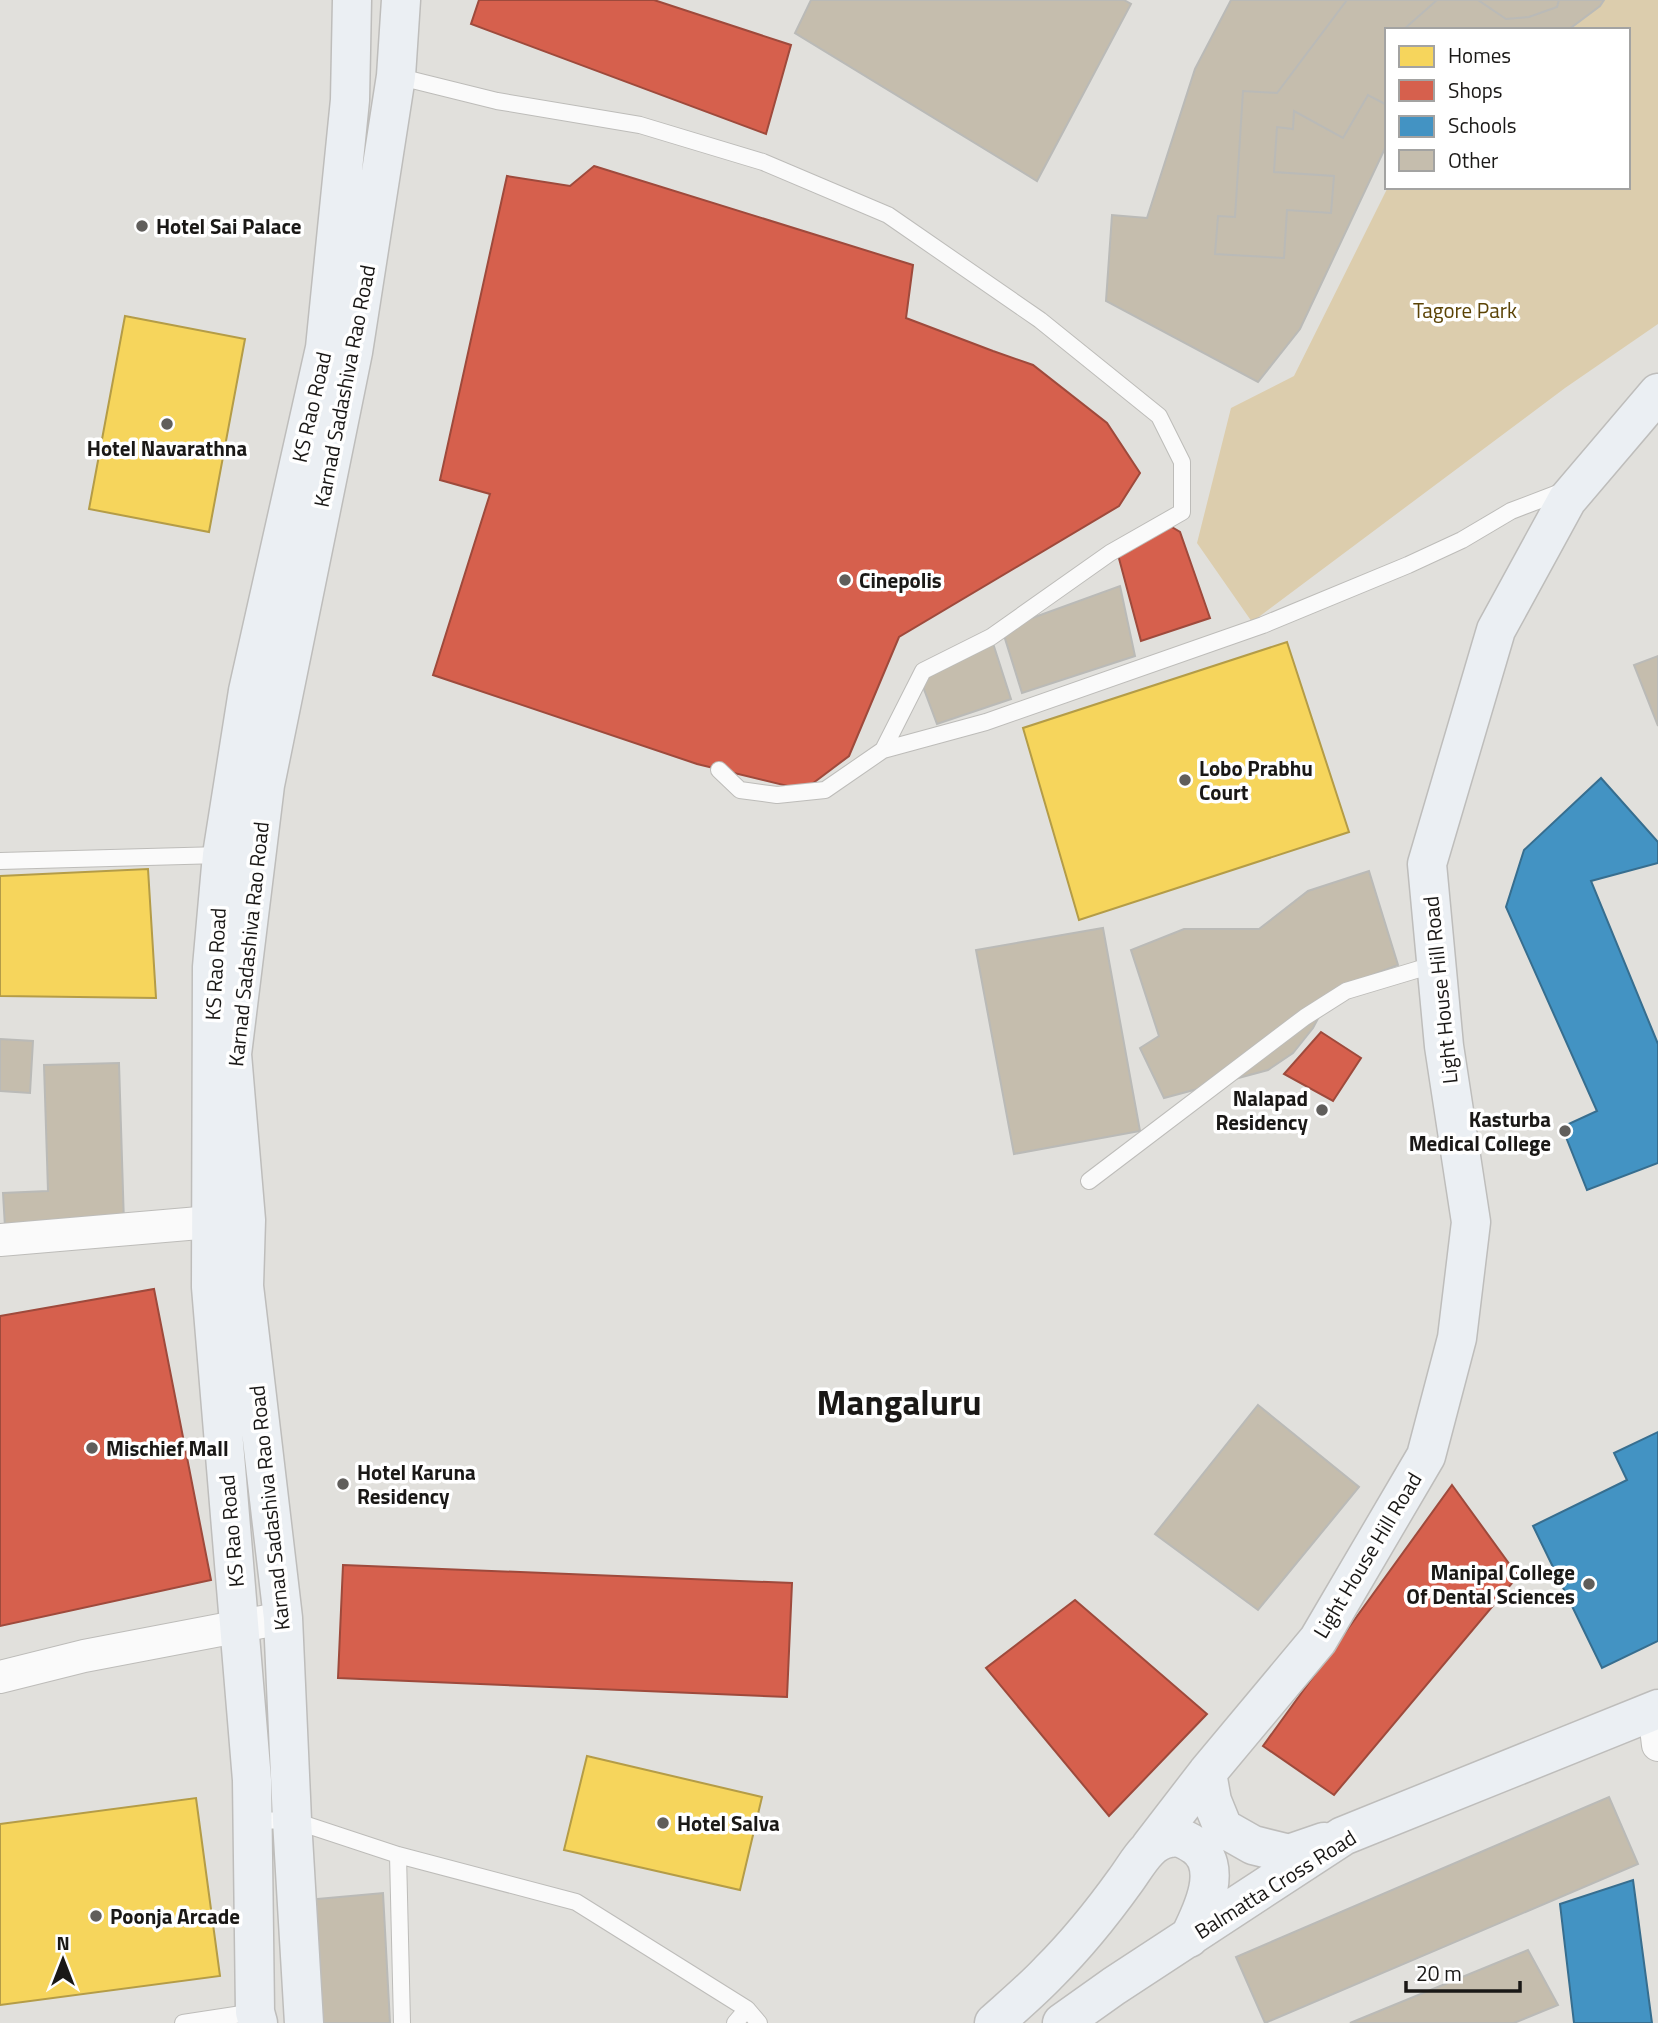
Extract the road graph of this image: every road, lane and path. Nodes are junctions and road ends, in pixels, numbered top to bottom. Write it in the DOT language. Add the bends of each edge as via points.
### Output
graph roads {
  1 [pos="352,0"];
  2 [pos="401,0"];
  3 [pos="396,76"];
  4 [pos="1658,393"];
  5 [pos="1579,485"];
  6 [pos="883,750"];
  7 [pos="719,770"];
  8 [pos="222,855"];
  9 [pos="0,861"];
  10 [pos="1436,964"];
  11 [pos="1089,1181"];
  12 [pos="211,1222"];
  13 [pos="0,1240"];
  14 [pos="283,1618"];
  15 [pos="239,1626"];
  16 [pos="0,1677"];
  17 [pos="1657,1722"];
  18 [pos="1207,1773"];
  19 [pos="292,1820"];
  20 [pos="252,1821"];
  21 [pos="1343,1836"];
  22 [pos="1150,1847"];
  23 [pos="398,1856"];
  24 [pos="1189,1938"];
  25 [pos="747,2009"];
  26 [pos="257,2017"];
  27 [pos="183,2023"];
  28 [pos="304,2023"];
  29 [pos="402,2023"];
  30 [pos="735,2023"];
  31 [pos="759,2023"];
  32 [pos="994,2023"];
  33 [pos="1062,2023"];
  1 -- 8 [label="main road, KS Rao Road" via="350,100 325,348 248,691"];
  2 -- 3 [label="main road, Karnad Sadashiva Rao Road"];
  3 -- 6 [label="lane" via="497,102 640,125 763,162 888,215 1040,320 1160,416 1182,462 1182,512 1111,553 991,637 923,671"];
  3 -- 14 [label="main road, Karnad Sadashiva Rao Road" via="353,352 265,785 232,1054 246,1220 244,1286"];
  4 -- 5 [label="main road, Light House Hill Road"];
  5 -- 6 [label="lane" via="1511,511 1408,565 1262,625 986,722"];
  5 -- 10 [label="main road, Light House Hill Road" via="1496,630 1427,864"];
  6 -- 7 [label="lane" via="825,790 777,795 740,790"];
  8 -- 9 [label="lane"];
  8 -- 12 [label="main road, KS Rao Road" via="212,967"];
  10 -- 11 [label="lane" via="1346,991"];
  10 -- 18 [label="main road, Light House Hill Road" via="1471,1222 1457,1338 1426,1456 1318,1640"];
  12 -- 13 [label="street"];
  12 -- 15 [label="main road, KS Rao Road" via="211,1287"];
  14 -- 15 [label="street"];
  14 -- 19 [label="main road, Karnad Sadashiva Rao Road"];
  15 -- 16 [label="street"];
  15 -- 20 [label="main road, KS Rao Road"];
  17 -- 21 [label="main road, Balmatta Cross Road"];
  18 -- 21 [label="main road" via="1223,1828 1253,1845 1289,1854"];
  18 -- 22 [label="main road, Light House Hill Road"];
  19 -- 20 [label="lane"];
  19 -- 23 [label="lane"];
  19 -- 28 [label="main road, Karnad Sadashiva Rao Road"];
  20 -- 26 [label="main road, KS Rao Road"];
  21 -- 24 [label="main road, Balmatta Cross Road"];
  22 -- 24 [label="main road" via="1181,1837 1199,1848 1209,1864 1207,1895"];
  22 -- 32 [label="main road, Light House Hill Road" via="1050,1971"];
  23 -- 25 [label="lane" via="576,1902"];
  23 -- 29 [label="lane"];
  24 -- 33 [label="main road, Balmatta Cross Road"];
  25 -- 30 [label="lane"];
  25 -- 31 [label="lane"];
  26 -- 27 [label="lane"];
}
